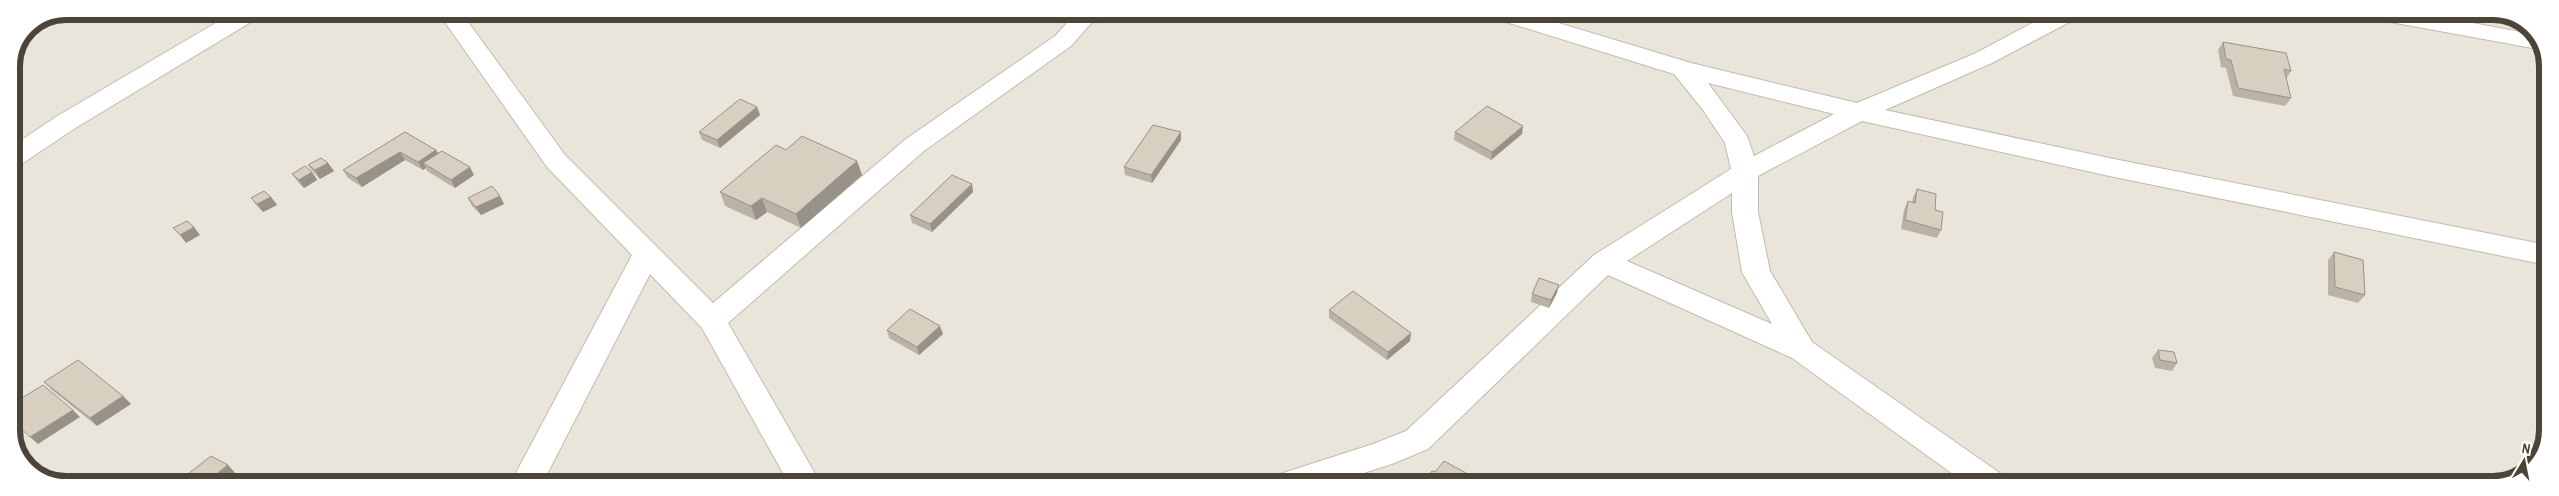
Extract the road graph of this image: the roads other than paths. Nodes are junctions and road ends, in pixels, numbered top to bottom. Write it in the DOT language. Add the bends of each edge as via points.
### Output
graph roads {
  1 [pos="238,20"];
  2 [pos="454,20"];
  3 [pos="1082,20"];
  4 [pos="1524,20"];
  5 [pos="2056,20"];
  6 [pos="2417,20"];
  7 [pos="2532,41"];
  8 [pos="1682,68"];
  9 [pos="1859,112"];
  10 [pos="20,153"];
  11 [pos="1745,172"];
  12 [pos="2539,253"];
  13 [pos="646,254"];
  14 [pos="1604,262"];
  15 [pos="712,320"];
  16 [pos="1802,350"];
  17 [pos="530,476"];
  18 [pos="800,476"];
  19 [pos="1313,476"];
  20 [pos="1981,476"];
  1 -- 10 [label="street"];
  2 -- 13 [label="street" via="556,161"];
  3 -- 15 [label="street" via="1063,41 915,145"];
  4 -- 8 [label="street"];
  5 -- 9 [label="street" via="1984,58"];
  6 -- 7 [label="street"];
  8 -- 9 [label="street"];
  8 -- 11 [label="street" via="1738,142"];
  9 -- 11 [label="street"];
  9 -- 12 [label="street" via="2103,166"];
  11 -- 14 [label="street"];
  11 -- 16 [label="street" via="1745,212 1756,272"];
  13 -- 15 [label="street"];
  13 -- 17 [label="street"];
  14 -- 16 [label="street"];
  14 -- 19 [label="street" via="1418,440"];
  15 -- 18 [label="street"];
  16 -- 20 [label="street"];
}
